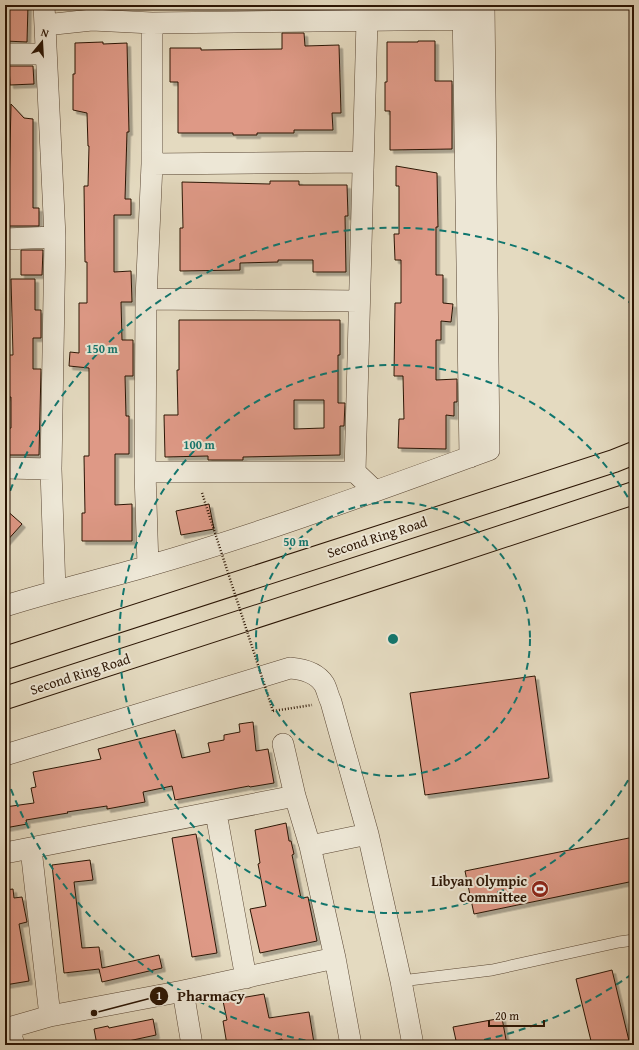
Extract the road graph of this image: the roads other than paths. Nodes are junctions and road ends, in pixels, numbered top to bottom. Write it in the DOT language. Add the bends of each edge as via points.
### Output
graph roads {
  1 [pos="92,12"];
  2 [pos="484,12"];
  3 [pos="250,13"];
  4 [pos="344,13"];
  5 [pos="463,13"];
  6 [pos="45,15"];
  7 [pos="367,20"];
  8 [pos="152,23"];
  9 [pos="5,54"];
  10 [pos="46,54"];
  11 [pos="362,162"];
  12 [pos="152,164"];
  13 [pos="55,237"];
  14 [pos="5,239"];
  15 [pos="146,299"];
  16 [pos="359,301"];
  17 [pos="634,453"];
  18 [pos="480,454"];
  19 [pos="5,468"];
  20 [pos="51,469"];
  21 [pos="145,472"];
  22 [pos="354,472"];
  23 [pos="376,491"];
  24 [pos="634,493"];
  25 [pos="148,566"];
  26 [pos="55,591"];
  27 [pos="5,606"];
  28 [pos="5,658"];
  29 [pos="5,698"];
  30 [pos="283,744"];
  31 [pos="5,755"];
  32 [pos="294,796"];
  33 [pos="216,813"];
  34 [pos="368,834"];
  35 [pos="310,846"];
  36 [pos="31,849"];
  37 [pos="5,854"];
  38 [pos="634,940"];
  39 [pos="335,958"];
  40 [pos="246,978"];
  41 [pos="401,981"];
  42 [pos="183,991"];
  43 [pos="50,1016"];
  44 [pos="9,1034"];
  45 [pos="192,1045"];
  46 [pos="351,1045"];
  47 [pos="413,1045"];
  1 -- 6 [label="street"];
  1 -- 8 [label="street"];
  2 -- 5 [label="street"];
  2 -- 18 [label="street"];
  3 -- 4 [label="street"];
  3 -- 8 [label="street"];
  4 -- 7 [label="street"];
  5 -- 7 [label="street"];
  5 -- 18 [label="street"];
  6 -- 10 [label="street"];
  7 -- 11 [label="street"];
  8 -- 12 [label="street"];
  9 -- 10 [label="street"];
  10 -- 13 [label="street"];
  11 -- 12 [label="street"];
  11 -- 16 [label="street"];
  12 -- 15 [label="street"];
  13 -- 14 [label="street"];
  13 -- 20 [label="street"];
  15 -- 16 [label="street"];
  15 -- 21 [label="street"];
  16 -- 22 [label="street"];
  17 -- 28 [label="highway, Second Ring Road"];
  18 -- 23 [label="street"];
  19 -- 20 [label="street"];
  20 -- 26 [label="street"];
  21 -- 22 [label="street"];
  21 -- 25 [label="street"];
  22 -- 23 [label="street"];
  23 -- 25 [label="street"];
  24 -- 29 [label="highway, Second Ring Road"];
  25 -- 26 [label="street"];
  26 -- 27 [label="street"];
  30 -- 32 [label="street"];
  31 -- 34 [label="street" via="290,668 301,669 323,683 331,702"];
  32 -- 33 [label="street"];
  32 -- 35 [label="street"];
  33 -- 36 [label="street"];
  33 -- 40 [label="street"];
  34 -- 35 [label="street"];
  34 -- 41 [label="street"];
  35 -- 39 [label="street"];
  36 -- 37 [label="street"];
  36 -- 43 [label="street"];
  38 -- 41 [label="lane" via="492,970"];
  39 -- 40 [label="street"];
  39 -- 46 [label="street"];
  40 -- 42 [label="street"];
  41 -- 47 [label="street"];
  42 -- 43 [label="street"];
  42 -- 45 [label="street"];
  43 -- 44 [label="street"];
}
